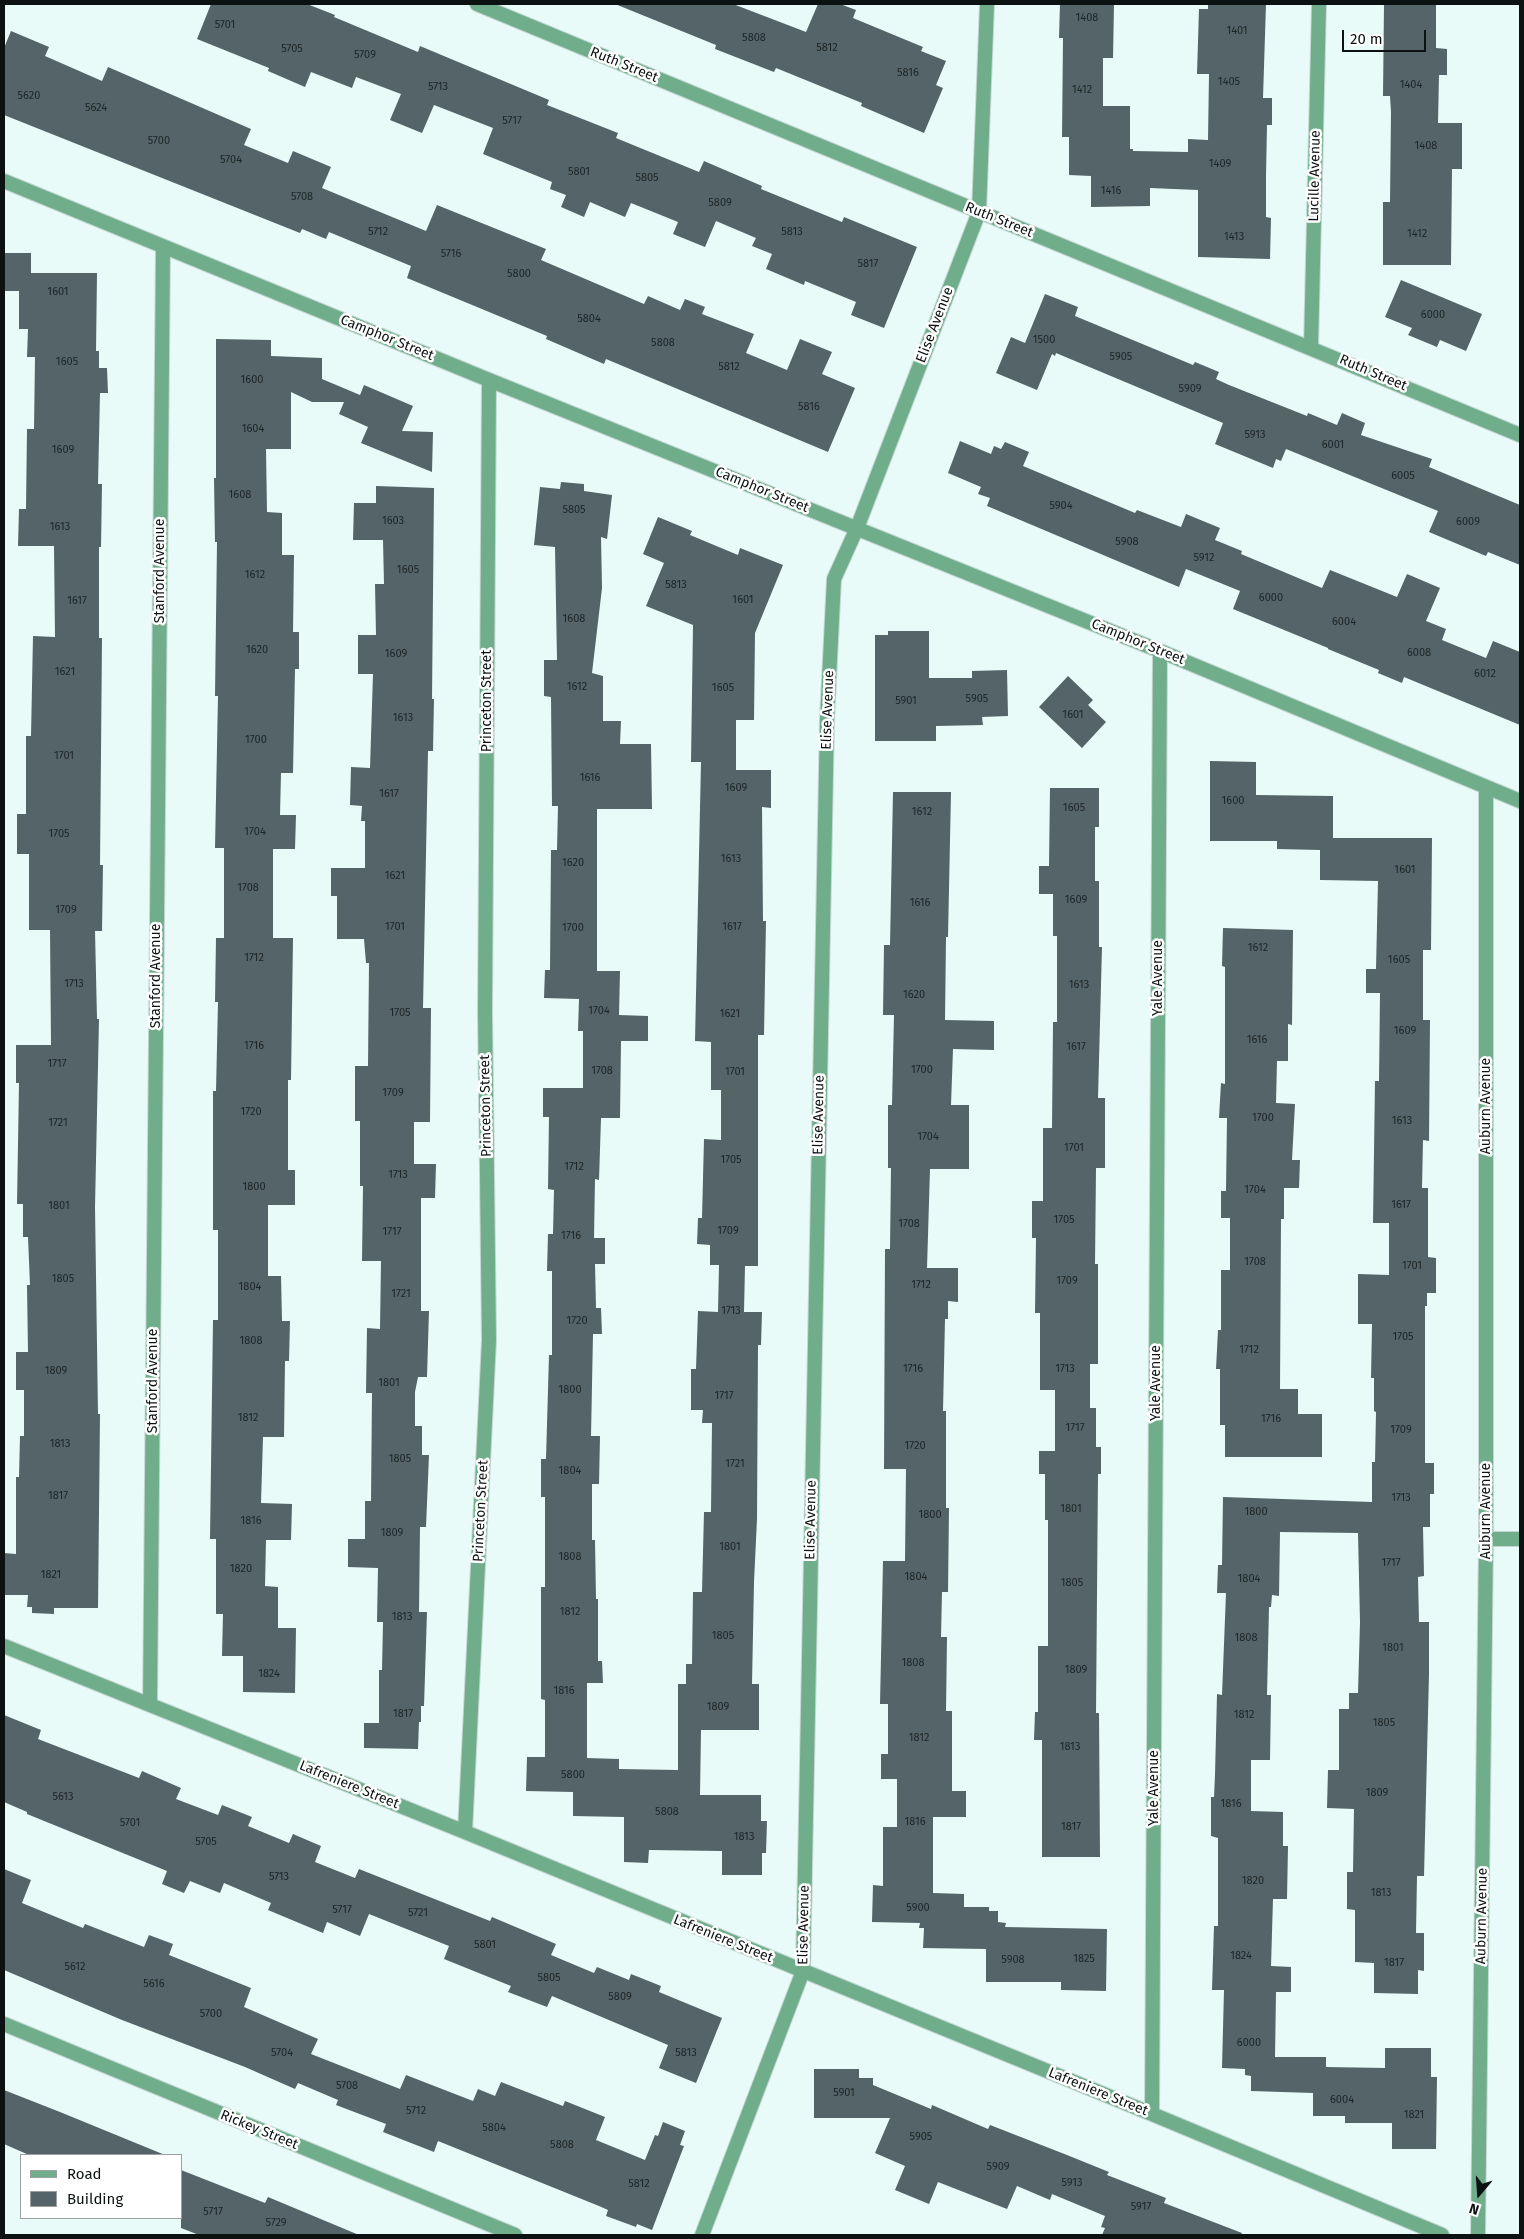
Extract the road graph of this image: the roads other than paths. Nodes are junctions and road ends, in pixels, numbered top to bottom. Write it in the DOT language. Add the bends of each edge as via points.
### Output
graph roads {
  1 [pos="477,4"];
  2 [pos="987,4"];
  3 [pos="1319,4"];
  4 [pos="4,181"];
  5 [pos="979,212"];
  6 [pos="163,247"];
  7 [pos="1311,347"];
  8 [pos="489,380"];
  9 [pos="1520,435"];
  10 [pos="857,528"];
  11 [pos="1160,651"];
  12 [pos="1486,787"];
  13 [pos="1520,801"];
  14 [pos="1520,1538"];
  15 [pos="1486,1539"];
  16 [pos="4,1646"];
  17 [pos="150,1704"];
  18 [pos="465,1832"];
  19 [pos="803,1972"];
  20 [pos="4,2024"];
  21 [pos="1152,2114"];
  22 [pos="515,2235"];
  23 [pos="702,2235"];
  24 [pos="1442,2235"];
  25 [pos="1478,2235"];
  1 -- 5 [label="street, Ruth Street"];
  2 -- 5 [label="street, Elise Avenue"];
  3 -- 7 [label="street, Lucille Avenue"];
  4 -- 6 [label="street, Camphor Street"];
  5 -- 7 [label="street, Ruth Street"];
  5 -- 10 [label="street, Elise Avenue"];
  6 -- 8 [label="street, Camphor Street"];
  6 -- 17 [label="street, Stanford Avenue"];
  7 -- 9 [label="street, Ruth Street"];
  8 -- 10 [label="street, Camphor Street"];
  8 -- 18 [label="street, Princeton Street" via="485,1011 489,1340"];
  10 -- 11 [label="street, Camphor Street"];
  10 -- 19 [label="street, Elise Avenue" via="834,580 827,720"];
  11 -- 12 [label="street, Camphor Street"];
  11 -- 21 [label="street, Yale Avenue"];
  12 -- 13 [label="street, Camphor Street"];
  12 -- 15 [label="street, Auburn Avenue"];
  14 -- 15 [label="street"];
  15 -- 25 [label="street, Auburn Avenue"];
  16 -- 17 [label="street, Lafreniere Street"];
  17 -- 18 [label="street, Lafreniere Street"];
  18 -- 19 [label="street, Lafreniere Street"];
  19 -- 21 [label="street, Lafreniere Street"];
  19 -- 23 [label="street, Elise Avenue"];
  20 -- 22 [label="street, Rickey Street"];
  21 -- 24 [label="street, Lafreniere Street"];
}
